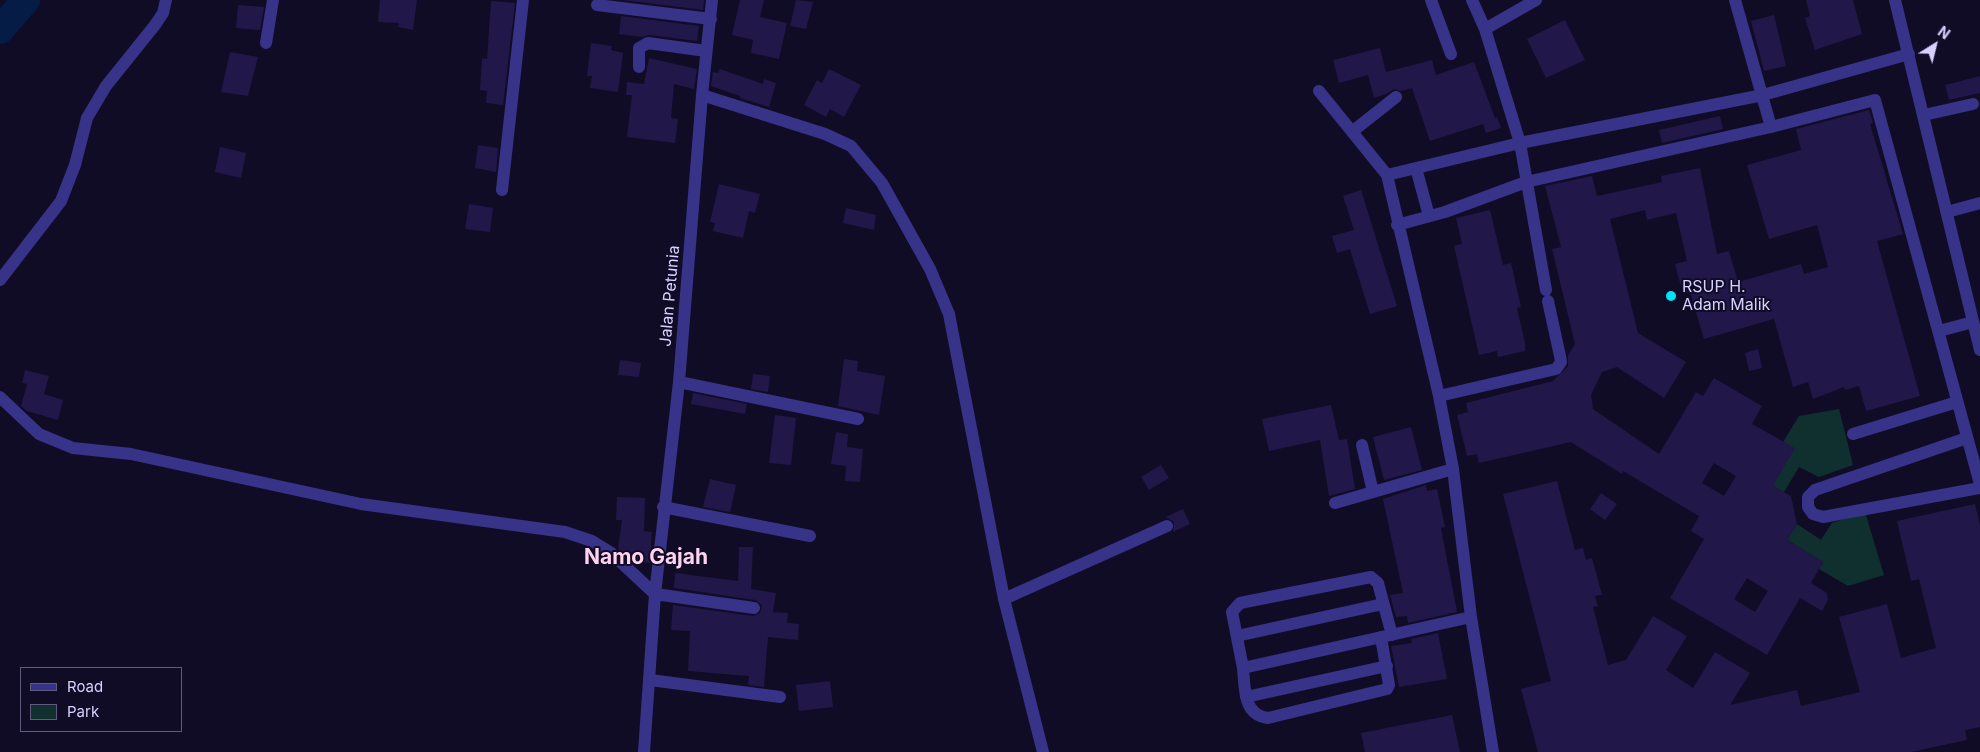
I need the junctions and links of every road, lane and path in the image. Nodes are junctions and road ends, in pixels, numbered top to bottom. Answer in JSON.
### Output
{"nodes":[{"id":1,"x":166,"y":0,"type":"edge"},
{"id":2,"x":273,"y":0,"type":"edge"},
{"id":3,"x":523,"y":0,"type":"edge"},
{"id":4,"x":712,"y":0,"type":"edge"},
{"id":5,"x":1431,"y":0,"type":"edge"},
{"id":6,"x":1472,"y":0,"type":"edge"},
{"id":7,"x":1536,"y":0,"type":"edge"},
{"id":8,"x":1735,"y":0,"type":"edge"},
{"id":9,"x":1895,"y":0,"type":"edge"},
{"id":10,"x":597,"y":5,"type":"dead end"},
{"id":11,"x":711,"y":19,"type":"junction"},
{"id":12,"x":1484,"y":28,"type":"junction"},
{"id":13,"x":266,"y":43,"type":"dead end"},
{"id":14,"x":706,"y":51,"type":"junction"},
{"id":15,"x":1451,"y":54,"type":"dead end"},
{"id":16,"x":1909,"y":54,"type":"junction"},
{"id":17,"x":639,"y":67,"type":"dead end"},
{"id":18,"x":1320,"y":91,"type":"dead end"},
{"id":19,"x":702,"y":94,"type":"junction"},
{"id":20,"x":1762,"y":94,"type":"junction"},
{"id":21,"x":1396,"y":97,"type":"dead end"},
{"id":22,"x":1972,"y":104,"type":"dead end"},
{"id":23,"x":1924,"y":115,"type":"junction"},
{"id":24,"x":1771,"y":127,"type":"junction"},
{"id":25,"x":1353,"y":131,"type":"junction"},
{"id":26,"x":1520,"y":143,"type":"junction"},
{"id":27,"x":1416,"y":168,"type":"junction"},
{"id":28,"x":1387,"y":176,"type":"junction"},
{"id":29,"x":1526,"y":182,"type":"junction"},
{"id":30,"x":502,"y":190,"type":"dead end"},
{"id":31,"x":1980,"y":203,"type":"edge"},
{"id":32,"x":1947,"y":212,"type":"junction"},
{"id":33,"x":1429,"y":216,"type":"junction"},
{"id":34,"x":1397,"y":225,"type":"junction"},
{"id":35,"x":0,"y":280,"type":"edge"},
{"id":36,"x":1976,"y":328,"type":"edge"},
{"id":37,"x":1939,"y":331,"type":"junction"},
{"id":38,"x":1980,"y":350,"type":"edge"},
{"id":39,"x":679,"y":382,"type":"junction"},
{"id":40,"x":1439,"y":396,"type":"junction"},
{"id":41,"x":0,"y":397,"type":"edge"},
{"id":42,"x":1957,"y":402,"type":"junction"},
{"id":43,"x":858,"y":420,"type":"dead end"},
{"id":44,"x":1854,"y":434,"type":"dead end"},
{"id":45,"x":1967,"y":438,"type":"junction"},
{"id":46,"x":1362,"y":445,"type":"dead end"},
{"id":47,"x":1976,"y":458,"type":"edge"},
{"id":48,"x":1453,"y":470,"type":"junction"},
{"id":49,"x":1980,"y":484,"type":"edge"},
{"id":50,"x":1980,"y":488,"type":"edge"},
{"id":51,"x":1373,"y":492,"type":"junction"},
{"id":52,"x":1335,"y":503,"type":"dead end"},
{"id":53,"x":664,"y":507,"type":"junction"},
{"id":54,"x":1167,"y":526,"type":"dead end"},
{"id":55,"x":810,"y":536,"type":"dead end"},
{"id":56,"x":655,"y":594,"type":"junction"},
{"id":57,"x":1004,"y":599,"type":"junction"},
{"id":58,"x":1383,"y":604,"type":"junction"},
{"id":59,"x":754,"y":608,"type":"dead end"},
{"id":60,"x":1471,"y":618,"type":"junction"},
{"id":61,"x":1237,"y":636,"type":"junction"},
{"id":62,"x":1386,"y":636,"type":"junction"},
{"id":63,"x":1387,"y":666,"type":"junction"},
{"id":64,"x":1243,"y":668,"type":"junction"},
{"id":65,"x":650,"y":680,"type":"junction"},
{"id":66,"x":780,"y":696,"type":"dead end"},
{"id":67,"x":1246,"y":697,"type":"junction"},
{"id":68,"x":644,"y":752,"type":"edge"},
{"id":69,"x":1043,"y":752,"type":"edge"},
{"id":70,"x":1493,"y":752,"type":"edge"}],
"edges":[{"from":1,"to":35,"type":"street"},
{"from":2,"to":13,"type":"street"},
{"from":3,"to":30,"type":"street"},
{"from":4,"to":11,"type":"street","name":"Jalan Petunia"},
{"from":5,"to":15,"type":"street"},
{"from":6,"to":12,"type":"street"},
{"from":7,"to":12,"type":"street"},
{"from":8,"to":20,"type":"street"},
{"from":9,"to":16,"type":"street"},
{"from":10,"to":11,"type":"street"},
{"from":11,"to":14,"type":"street","name":"Jalan Petunia"},
{"from":12,"to":26,"type":"street"},
{"from":14,"to":17,"type":"street"},
{"from":14,"to":19,"type":"street","name":"Jalan Petunia"},
{"from":16,"to":20,"type":"street"},
{"from":16,"to":23,"type":"street"},
{"from":18,"to":25,"type":"street"},
{"from":19,"to":39,"type":"street","name":"Jalan Petunia"},
{"from":19,"to":57,"type":"street"},
{"from":20,"to":24,"type":"street"},
{"from":20,"to":26,"type":"street"},
{"from":21,"to":25,"type":"street"},
{"from":22,"to":23,"type":"street"},
{"from":23,"to":32,"type":"street"},
{"from":24,"to":29,"type":"street"},
{"from":24,"to":37,"type":"street"},
{"from":25,"to":28,"type":"street"},
{"from":26,"to":27,"type":"street"},
{"from":26,"to":29,"type":"street"},
{"from":27,"to":28,"type":"street"},
{"from":27,"to":33,"type":"street"},
{"from":28,"to":34,"type":"street"},
{"from":29,"to":33,"type":"street"},
{"from":29,"to":40,"type":"street"},
{"from":31,"to":32,"type":"street"},
{"from":32,"to":36,"type":"street"},
{"from":33,"to":34,"type":"street"},
{"from":34,"to":40,"type":"street"},
{"from":36,"to":37,"type":"street"},
{"from":36,"to":38,"type":"street"},
{"from":37,"to":42,"type":"street"},
{"from":39,"to":43,"type":"street"},
{"from":39,"to":53,"type":"street","name":"Jalan Petunia"},
{"from":40,"to":48,"type":"street"},
{"from":41,"to":56,"type":"street"},
{"from":42,"to":44,"type":"street"},
{"from":42,"to":45,"type":"street"},
{"from":45,"to":47,"type":"street"},
{"from":45,"to":50,"type":"street"},
{"from":46,"to":51,"type":"street"},
{"from":47,"to":49,"type":"street"},
{"from":48,"to":51,"type":"street"},
{"from":48,"to":60,"type":"street"},
{"from":51,"to":52,"type":"street"},
{"from":53,"to":55,"type":"street"},
{"from":53,"to":56,"type":"street","name":"Jalan Petunia"},
{"from":54,"to":57,"type":"street"},
{"from":56,"to":59,"type":"street"},
{"from":56,"to":65,"type":"street","name":"Jalan Petunia"},
{"from":57,"to":69,"type":"street"},
{"from":58,"to":61,"type":"street"},
{"from":58,"to":61,"type":"street"},
{"from":58,"to":62,"type":"street"},
{"from":60,"to":62,"type":"street"},
{"from":60,"to":70,"type":"street"},
{"from":61,"to":64,"type":"street"},
{"from":62,"to":63,"type":"street"},
{"from":62,"to":64,"type":"street"},
{"from":63,"to":67,"type":"street"},
{"from":63,"to":67,"type":"street"},
{"from":64,"to":67,"type":"street"},
{"from":65,"to":66,"type":"street"},
{"from":65,"to":68,"type":"street","name":"Jalan Petunia"}]}
